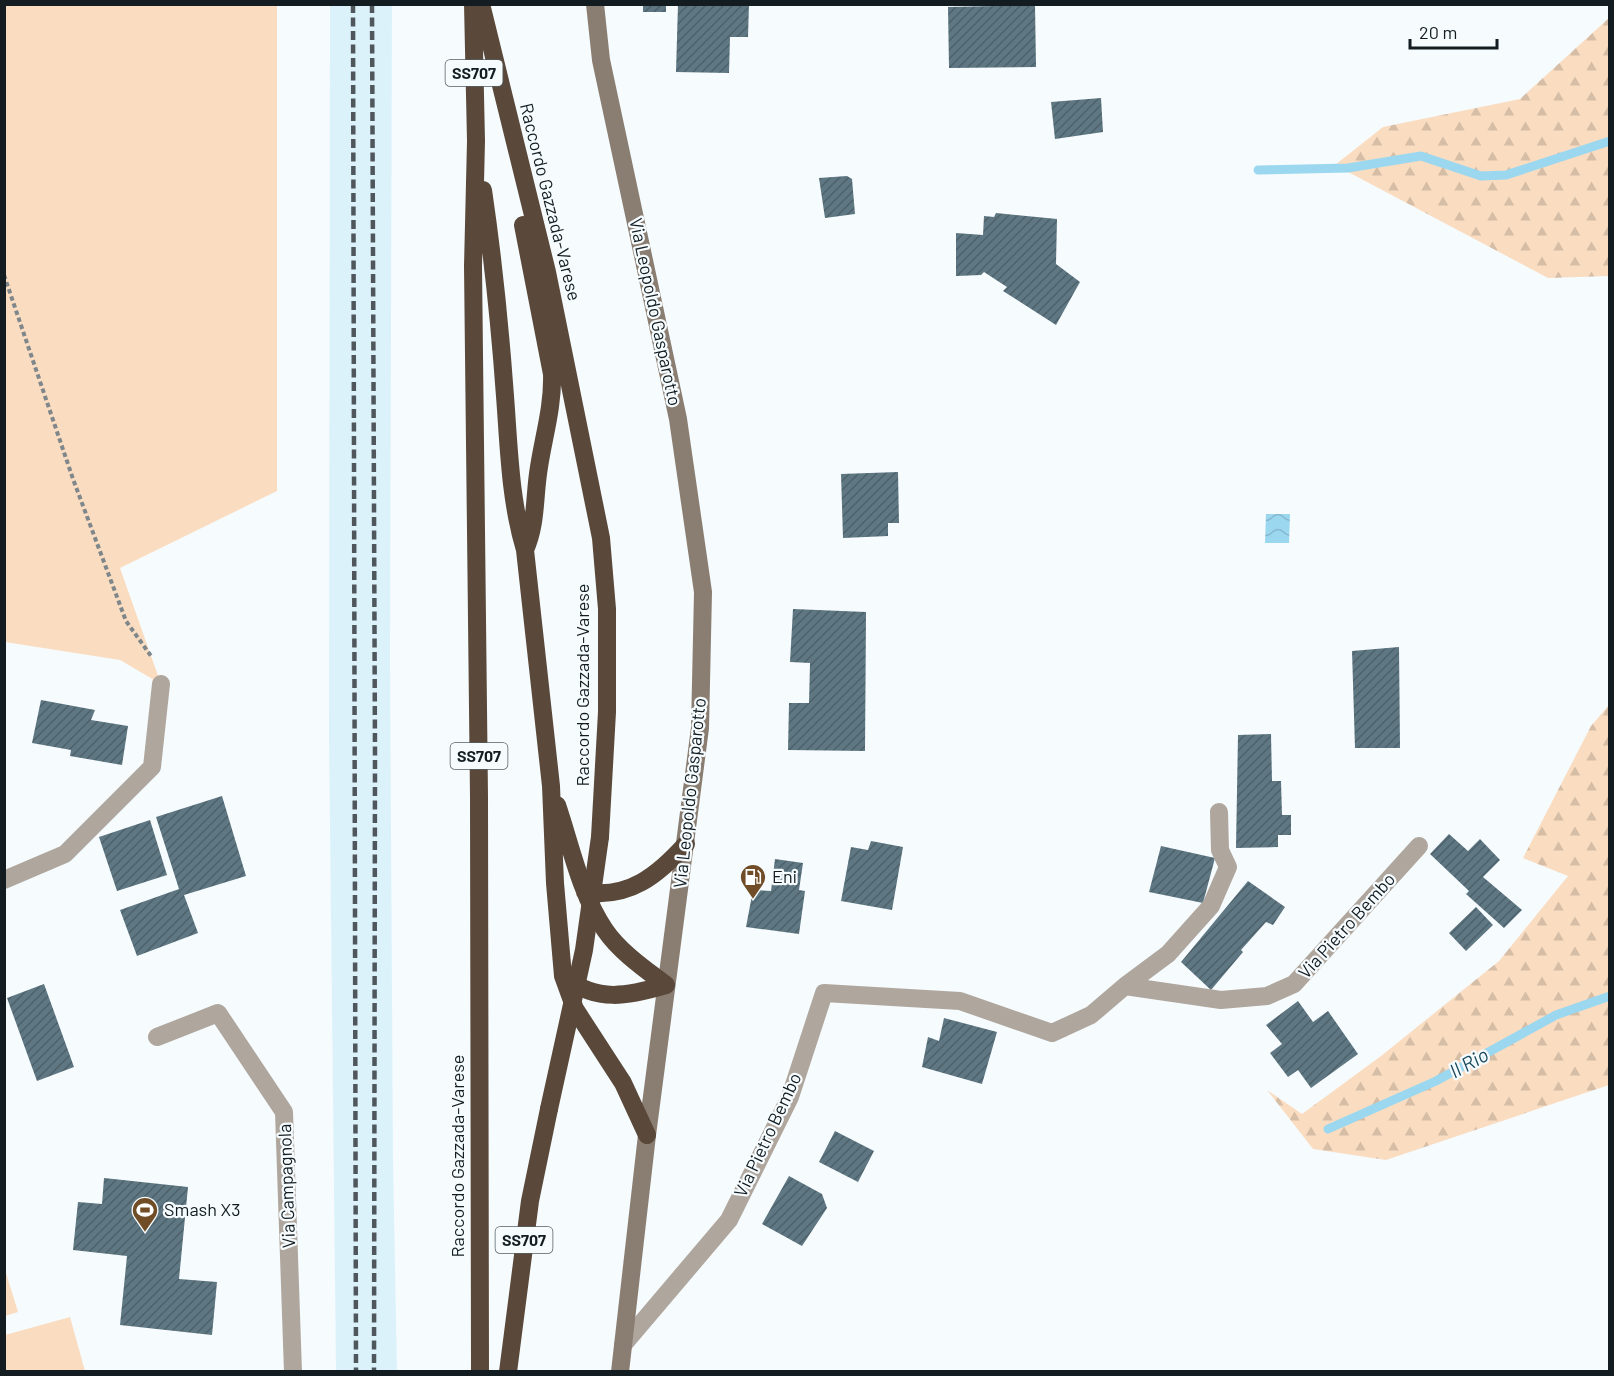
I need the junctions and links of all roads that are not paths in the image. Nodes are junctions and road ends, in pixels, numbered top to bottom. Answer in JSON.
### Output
{"nodes":[{"id":1,"x":473,"y":4,"type":"edge"},
{"id":2,"x":481,"y":4,"type":"edge"},
{"id":3,"x":595,"y":4,"type":"edge"},
{"id":4,"x":501,"y":89,"type":"junction"},
{"id":5,"x":476,"y":141,"type":"junction"},
{"id":6,"x":525,"y":550,"type":"junction"},
{"id":7,"x":161,"y":684,"type":"dead end"},
{"id":8,"x":551,"y":786,"type":"junction"},
{"id":9,"x":1219,"y":812,"type":"dead end"},
{"id":10,"x":686,"y":844,"type":"junction"},
{"id":11,"x":1419,"y":846,"type":"dead end"},
{"id":12,"x":4,"y":880,"type":"edge"},
{"id":13,"x":585,"y":892,"type":"junction"},
{"id":14,"x":563,"y":976,"type":"junction"},
{"id":15,"x":666,"y":985,"type":"junction"},
{"id":16,"x":1125,"y":986,"type":"junction"},
{"id":17,"x":157,"y":1037,"type":"dead end"},
{"id":18,"x":647,"y":1136,"type":"junction"},
{"id":19,"x":623,"y":1345,"type":"junction"},
{"id":20,"x":293,"y":1371,"type":"edge"},
{"id":21,"x":480,"y":1371,"type":"edge"},
{"id":22,"x":508,"y":1371,"type":"edge"},
{"id":23,"x":620,"y":1371,"type":"edge"}],
"edges":[{"from":1,"to":5,"type":"highway","name":"Raccordo Gazzada-Varese","number":"SS707"},
{"from":2,"to":4,"type":"highway","name":"Raccordo Gazzada-Varese","number":"SS707"},
{"from":3,"to":10,"type":"main road","name":"Via Leopoldo Gasparotto"},
{"from":4,"to":6,"type":"highway"},
{"from":4,"to":22,"type":"highway","name":"Raccordo Gazzada-Varese","number":"SS707","bridge":true},
{"from":5,"to":6,"type":"highway"},
{"from":5,"to":21,"type":"highway","name":"Raccordo Gazzada-Varese","number":"SS707"},
{"from":6,"to":8,"type":"highway"},
{"from":7,"to":12,"type":"street"},
{"from":8,"to":13,"type":"highway"},
{"from":8,"to":14,"type":"highway"},
{"from":9,"to":16,"type":"street","name":"Via Pietro Bembo"},
{"from":10,"to":13,"type":"highway"},
{"from":10,"to":15,"type":"main road","name":"Via Leopoldo Gasparotto"},
{"from":11,"to":16,"type":"street","name":"Via Pietro Bembo"},
{"from":13,"to":15,"type":"highway"},
{"from":14,"to":15,"type":"highway"},
{"from":14,"to":18,"type":"highway"},
{"from":15,"to":18,"type":"main road","name":"Via Leopoldo Gasparotto"},
{"from":16,"to":19,"type":"street","name":"Via Pietro Bembo"},
{"from":17,"to":20,"type":"street","name":"Via Campagnola"},
{"from":18,"to":19,"type":"main road","name":"Via Leopoldo Gasparotto"},
{"from":19,"to":23,"type":"main road","name":"Via Leopoldo Gasparotto"}]}
